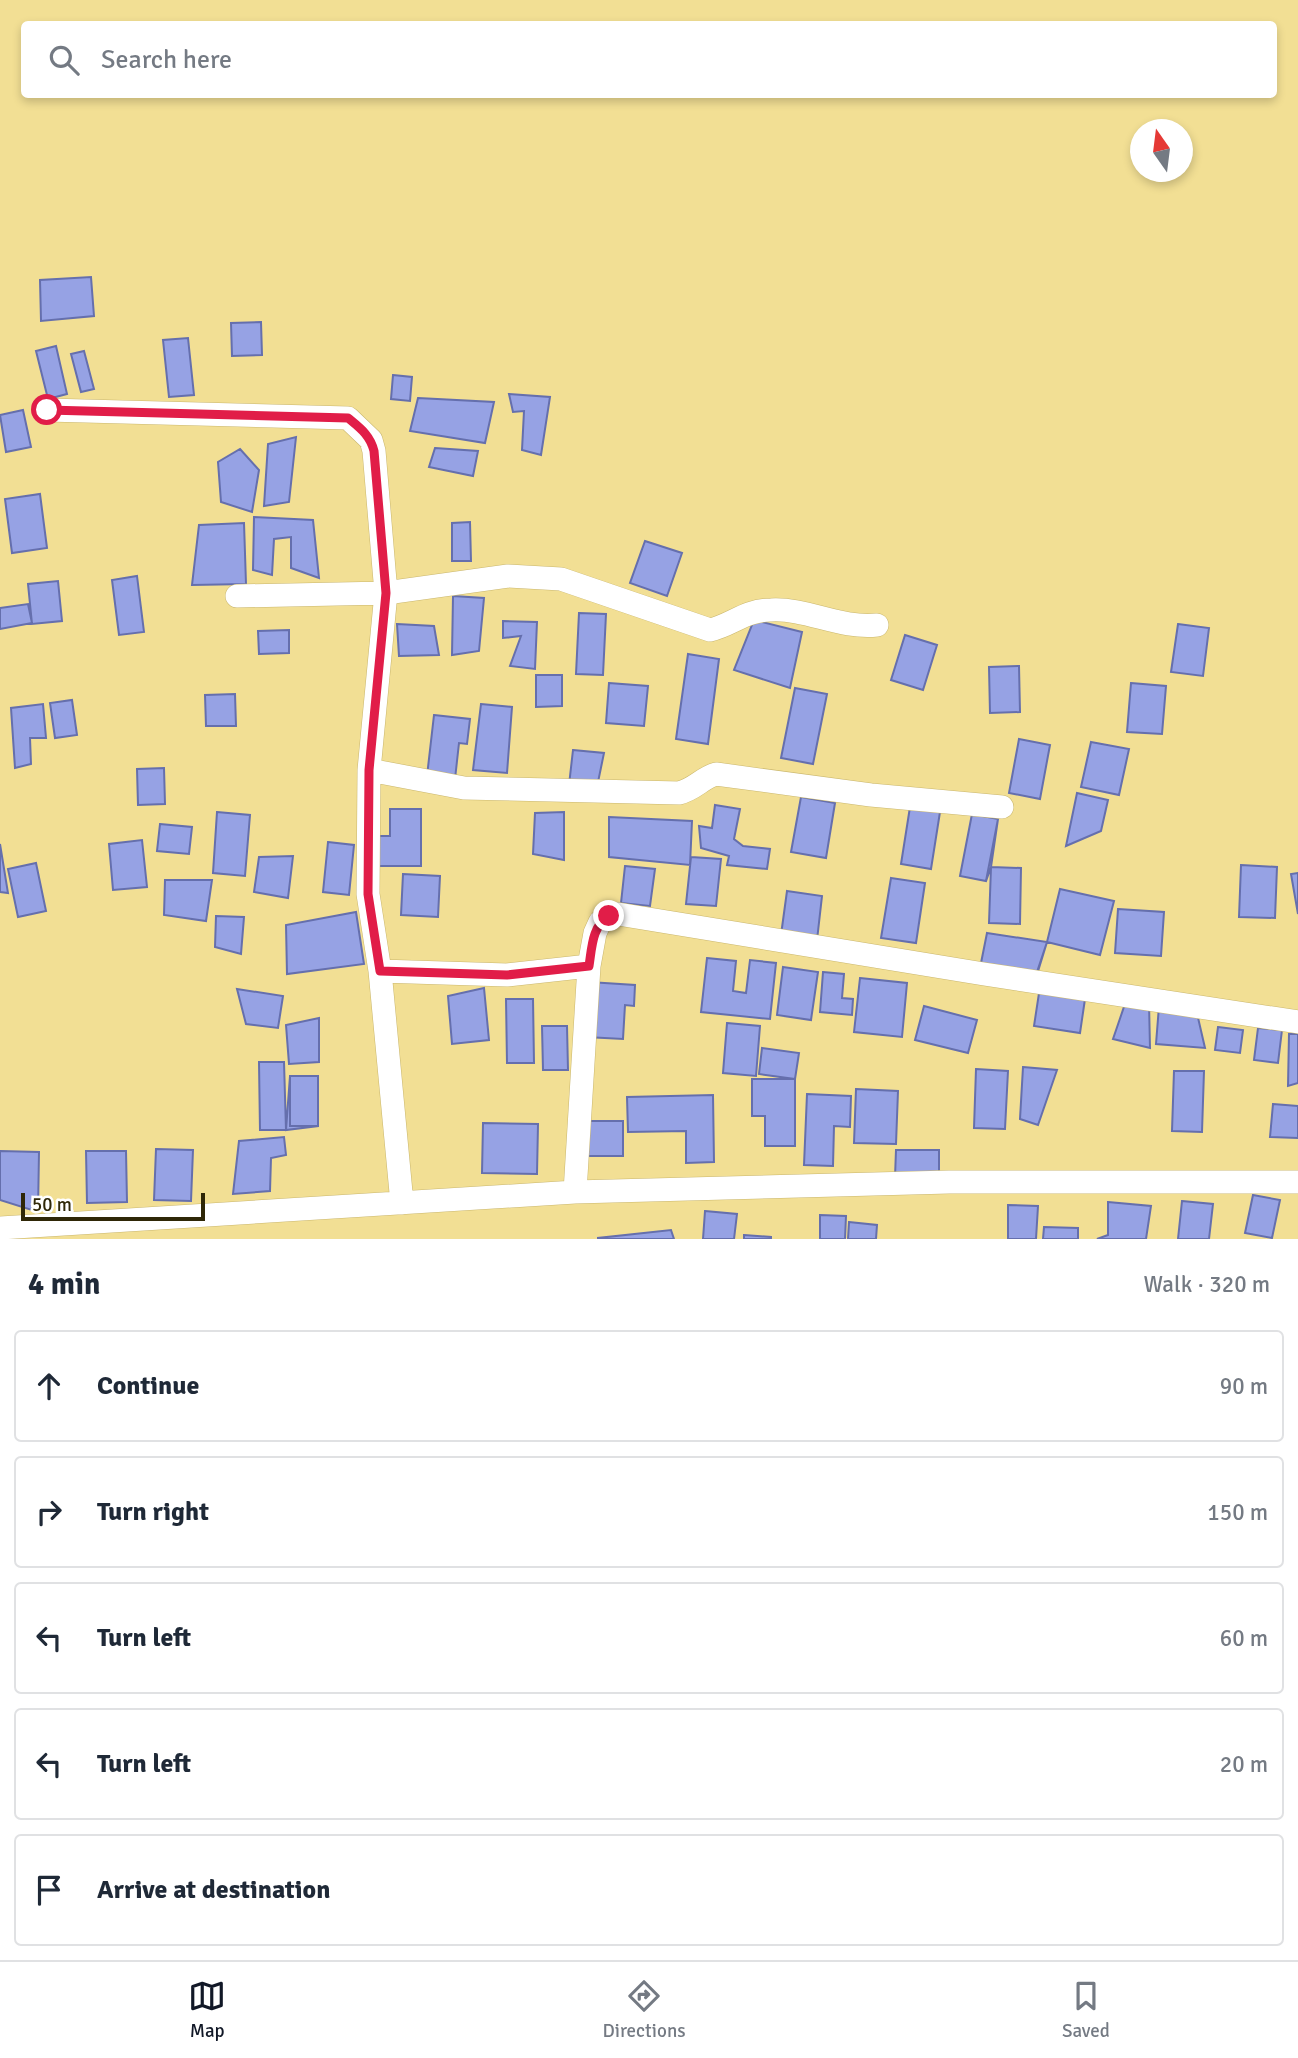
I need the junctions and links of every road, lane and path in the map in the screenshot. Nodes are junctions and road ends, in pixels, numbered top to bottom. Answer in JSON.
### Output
{"nodes":[{"id":1,"x":47,"y":410,"type":"dead end"},
{"id":2,"x":386,"y":593,"type":"junction"},
{"id":3,"x":237,"y":596,"type":"dead end"},
{"id":4,"x":877,"y":625,"type":"dead end"},
{"id":5,"x":369,"y":770,"type":"junction"},
{"id":6,"x":1002,"y":807,"type":"dead end"},
{"id":7,"x":589,"y":966,"type":"junction"},
{"id":8,"x":380,"y":971,"type":"junction"},
{"id":9,"x":1298,"y":1021,"type":"edge"},
{"id":10,"x":1298,"y":1182,"type":"edge"},
{"id":11,"x":575,"y":1192,"type":"junction"},
{"id":12,"x":402,"y":1203,"type":"junction"},
{"id":13,"x":0,"y":1228,"type":"edge"}],
"edges":[{"from":1,"to":2,"type":"street"},
{"from":2,"to":3,"type":"street"},
{"from":2,"to":4,"type":"street"},
{"from":2,"to":5,"type":"street"},
{"from":5,"to":6,"type":"street"},
{"from":5,"to":8,"type":"street"},
{"from":7,"to":8,"type":"street"},
{"from":7,"to":9,"type":"street"},
{"from":7,"to":11,"type":"street"},
{"from":8,"to":12,"type":"street"},
{"from":10,"to":11,"type":"street"},
{"from":11,"to":12,"type":"street"},
{"from":12,"to":13,"type":"street"}]}
